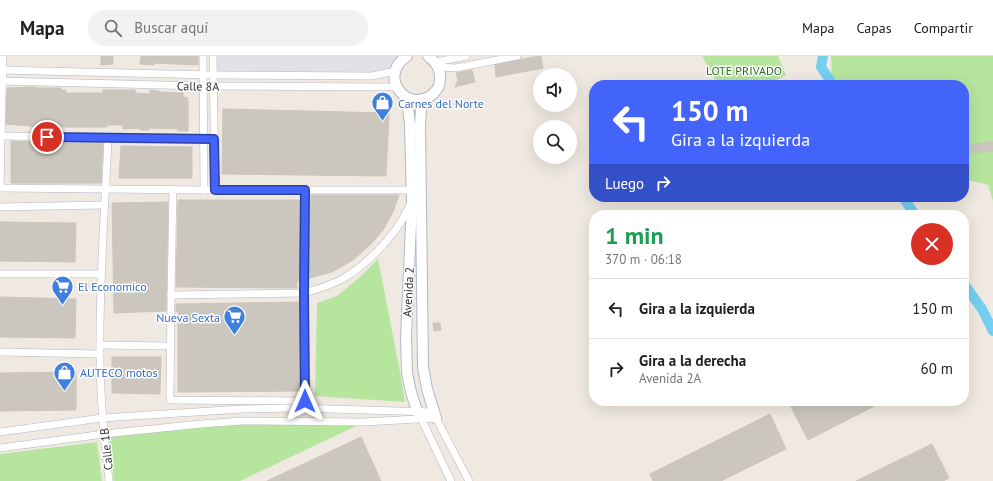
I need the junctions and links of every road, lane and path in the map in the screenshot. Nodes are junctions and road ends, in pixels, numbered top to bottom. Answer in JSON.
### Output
{"nodes":[{"id":1,"x":3,"y":56,"type":"edge"},
{"id":2,"x":203,"y":56,"type":"edge"},
{"id":3,"x":213,"y":56,"type":"edge"},
{"id":4,"x":407,"y":56,"type":"edge"},
{"id":5,"x":466,"y":56,"type":"edge"},
{"id":6,"x":517,"y":56,"type":"edge"},
{"id":7,"x":432,"y":59,"type":"edge"},
{"id":8,"x":1,"y":70,"type":"edge"},
{"id":9,"x":395,"y":71,"type":"junction"},
{"id":10,"x":202,"y":75,"type":"junction"},
{"id":11,"x":213,"y":75,"type":"junction"},
{"id":12,"x":1,"y":81,"type":"edge"},
{"id":13,"x":203,"y":86,"type":"junction"},
{"id":14,"x":214,"y":86,"type":"junction"},
{"id":15,"x":396,"y":87,"type":"junction"},
{"id":16,"x":404,"y":96,"type":"junction"},
{"id":17,"x":423,"y":99,"type":"junction"},
{"id":18,"x":1,"y":136,"type":"edge"},
{"id":19,"x":108,"y":138,"type":"junction"},
{"id":20,"x":203,"y":139,"type":"junction"},
{"id":21,"x":214,"y":139,"type":"junction"},
{"id":22,"x":0,"y":188,"type":"edge"},
{"id":23,"x":106,"y":189,"type":"junction"},
{"id":24,"x":173,"y":189,"type":"junction"},
{"id":25,"x":204,"y":190,"type":"junction"},
{"id":26,"x":215,"y":190,"type":"junction"},
{"id":27,"x":305,"y":190,"type":"junction"},
{"id":28,"x":412,"y":190,"type":"junction"},
{"id":29,"x":412,"y":201,"type":"junction"},
{"id":30,"x":104,"y":205,"type":"junction"},
{"id":31,"x":0,"y":207,"type":"edge"},
{"id":32,"x":0,"y":274,"type":"edge"},
{"id":33,"x":101,"y":274,"type":"junction"},
{"id":34,"x":304,"y":293,"type":"junction"},
{"id":35,"x":171,"y":295,"type":"junction"},
{"id":36,"x":100,"y":345,"type":"junction"},
{"id":37,"x":170,"y":346,"type":"junction"},
{"id":38,"x":0,"y":352,"type":"edge"},
{"id":39,"x":100,"y":354,"type":"junction"},
{"id":40,"x":419,"y":415,"type":"junction"},
{"id":41,"x":435,"y":415,"type":"junction"},
{"id":42,"x":102,"y":418,"type":"junction"},
{"id":43,"x":0,"y":432,"type":"edge"},
{"id":44,"x":104,"y":434,"type":"junction"},
{"id":45,"x":0,"y":448,"type":"edge"},
{"id":46,"x":109,"y":481,"type":"edge"},
{"id":47,"x":451,"y":481,"type":"edge"},
{"id":48,"x":469,"y":481,"type":"edge"}],
"edges":[{"from":1,"to":8,"type":"street"},
{"from":2,"to":10,"type":"street"},
{"from":3,"to":11,"type":"street"},
{"from":4,"to":9,"type":"street"},
{"from":5,"to":7,"type":"street"},
{"from":6,"to":7,"type":"street"},
{"from":7,"to":17,"type":"street"},
{"from":8,"to":10,"type":"street","name":"Calle 8A"},
{"from":8,"to":12,"type":"street"},
{"from":9,"to":11,"type":"street","name":"Calle 8A"},
{"from":9,"to":15,"type":"street"},
{"from":10,"to":11,"type":"street","name":"Calle 8A"},
{"from":10,"to":13,"type":"street"},
{"from":11,"to":14,"type":"street"},
{"from":12,"to":13,"type":"street","name":"Calle 8A"},
{"from":12,"to":18,"type":"street"},
{"from":13,"to":14,"type":"street","name":"Calle 8A"},
{"from":13,"to":20,"type":"street"},
{"from":14,"to":15,"type":"street","name":"Calle 8A"},
{"from":14,"to":21,"type":"street"},
{"from":15,"to":16,"type":"street"},
{"from":16,"to":17,"type":"street"},
{"from":16,"to":28,"type":"street","name":"Avenida 2"},
{"from":17,"to":41,"type":"street","name":"Avenida 2"},
{"from":18,"to":19,"type":"street"},
{"from":18,"to":22,"type":"street"},
{"from":19,"to":20,"type":"street"},
{"from":19,"to":23,"type":"street","name":"Calle 1B"},
{"from":20,"to":21,"type":"street"},
{"from":20,"to":25,"type":"street"},
{"from":21,"to":26,"type":"street"},
{"from":22,"to":23,"type":"street"},
{"from":23,"to":24,"type":"street"},
{"from":23,"to":30,"type":"street","name":"Calle 1B"},
{"from":24,"to":25,"type":"street"},
{"from":24,"to":35,"type":"street"},
{"from":25,"to":26,"type":"street"},
{"from":26,"to":27,"type":"street"},
{"from":27,"to":28,"type":"street"},
{"from":27,"to":34,"type":"street"},
{"from":28,"to":29,"type":"street","name":"Avenida 2"},
{"from":29,"to":34,"type":"street"},
{"from":29,"to":40,"type":"street","name":"Avenida 2"},
{"from":30,"to":31,"type":"street"},
{"from":30,"to":33,"type":"street","name":"Calle 1B"},
{"from":32,"to":33,"type":"street"},
{"from":33,"to":36,"type":"street","name":"Calle 1B"},
{"from":34,"to":35,"type":"street"},
{"from":34,"to":37,"type":"street"},
{"from":35,"to":37,"type":"street"},
{"from":36,"to":37,"type":"street"},
{"from":36,"to":39,"type":"street","name":"Calle 1B"},
{"from":38,"to":39,"type":"street"},
{"from":39,"to":42,"type":"street","name":"Calle 1B"},
{"from":40,"to":41,"type":"street"},
{"from":40,"to":42,"type":"street"},
{"from":40,"to":44,"type":"street"},
{"from":40,"to":47,"type":"street","name":"Avenida 2"},
{"from":41,"to":48,"type":"street","name":"Avenida 2"},
{"from":42,"to":43,"type":"street"},
{"from":42,"to":44,"type":"street","name":"Calle 1B"},
{"from":44,"to":45,"type":"street"},
{"from":44,"to":46,"type":"street","name":"Calle 1B"}]}
